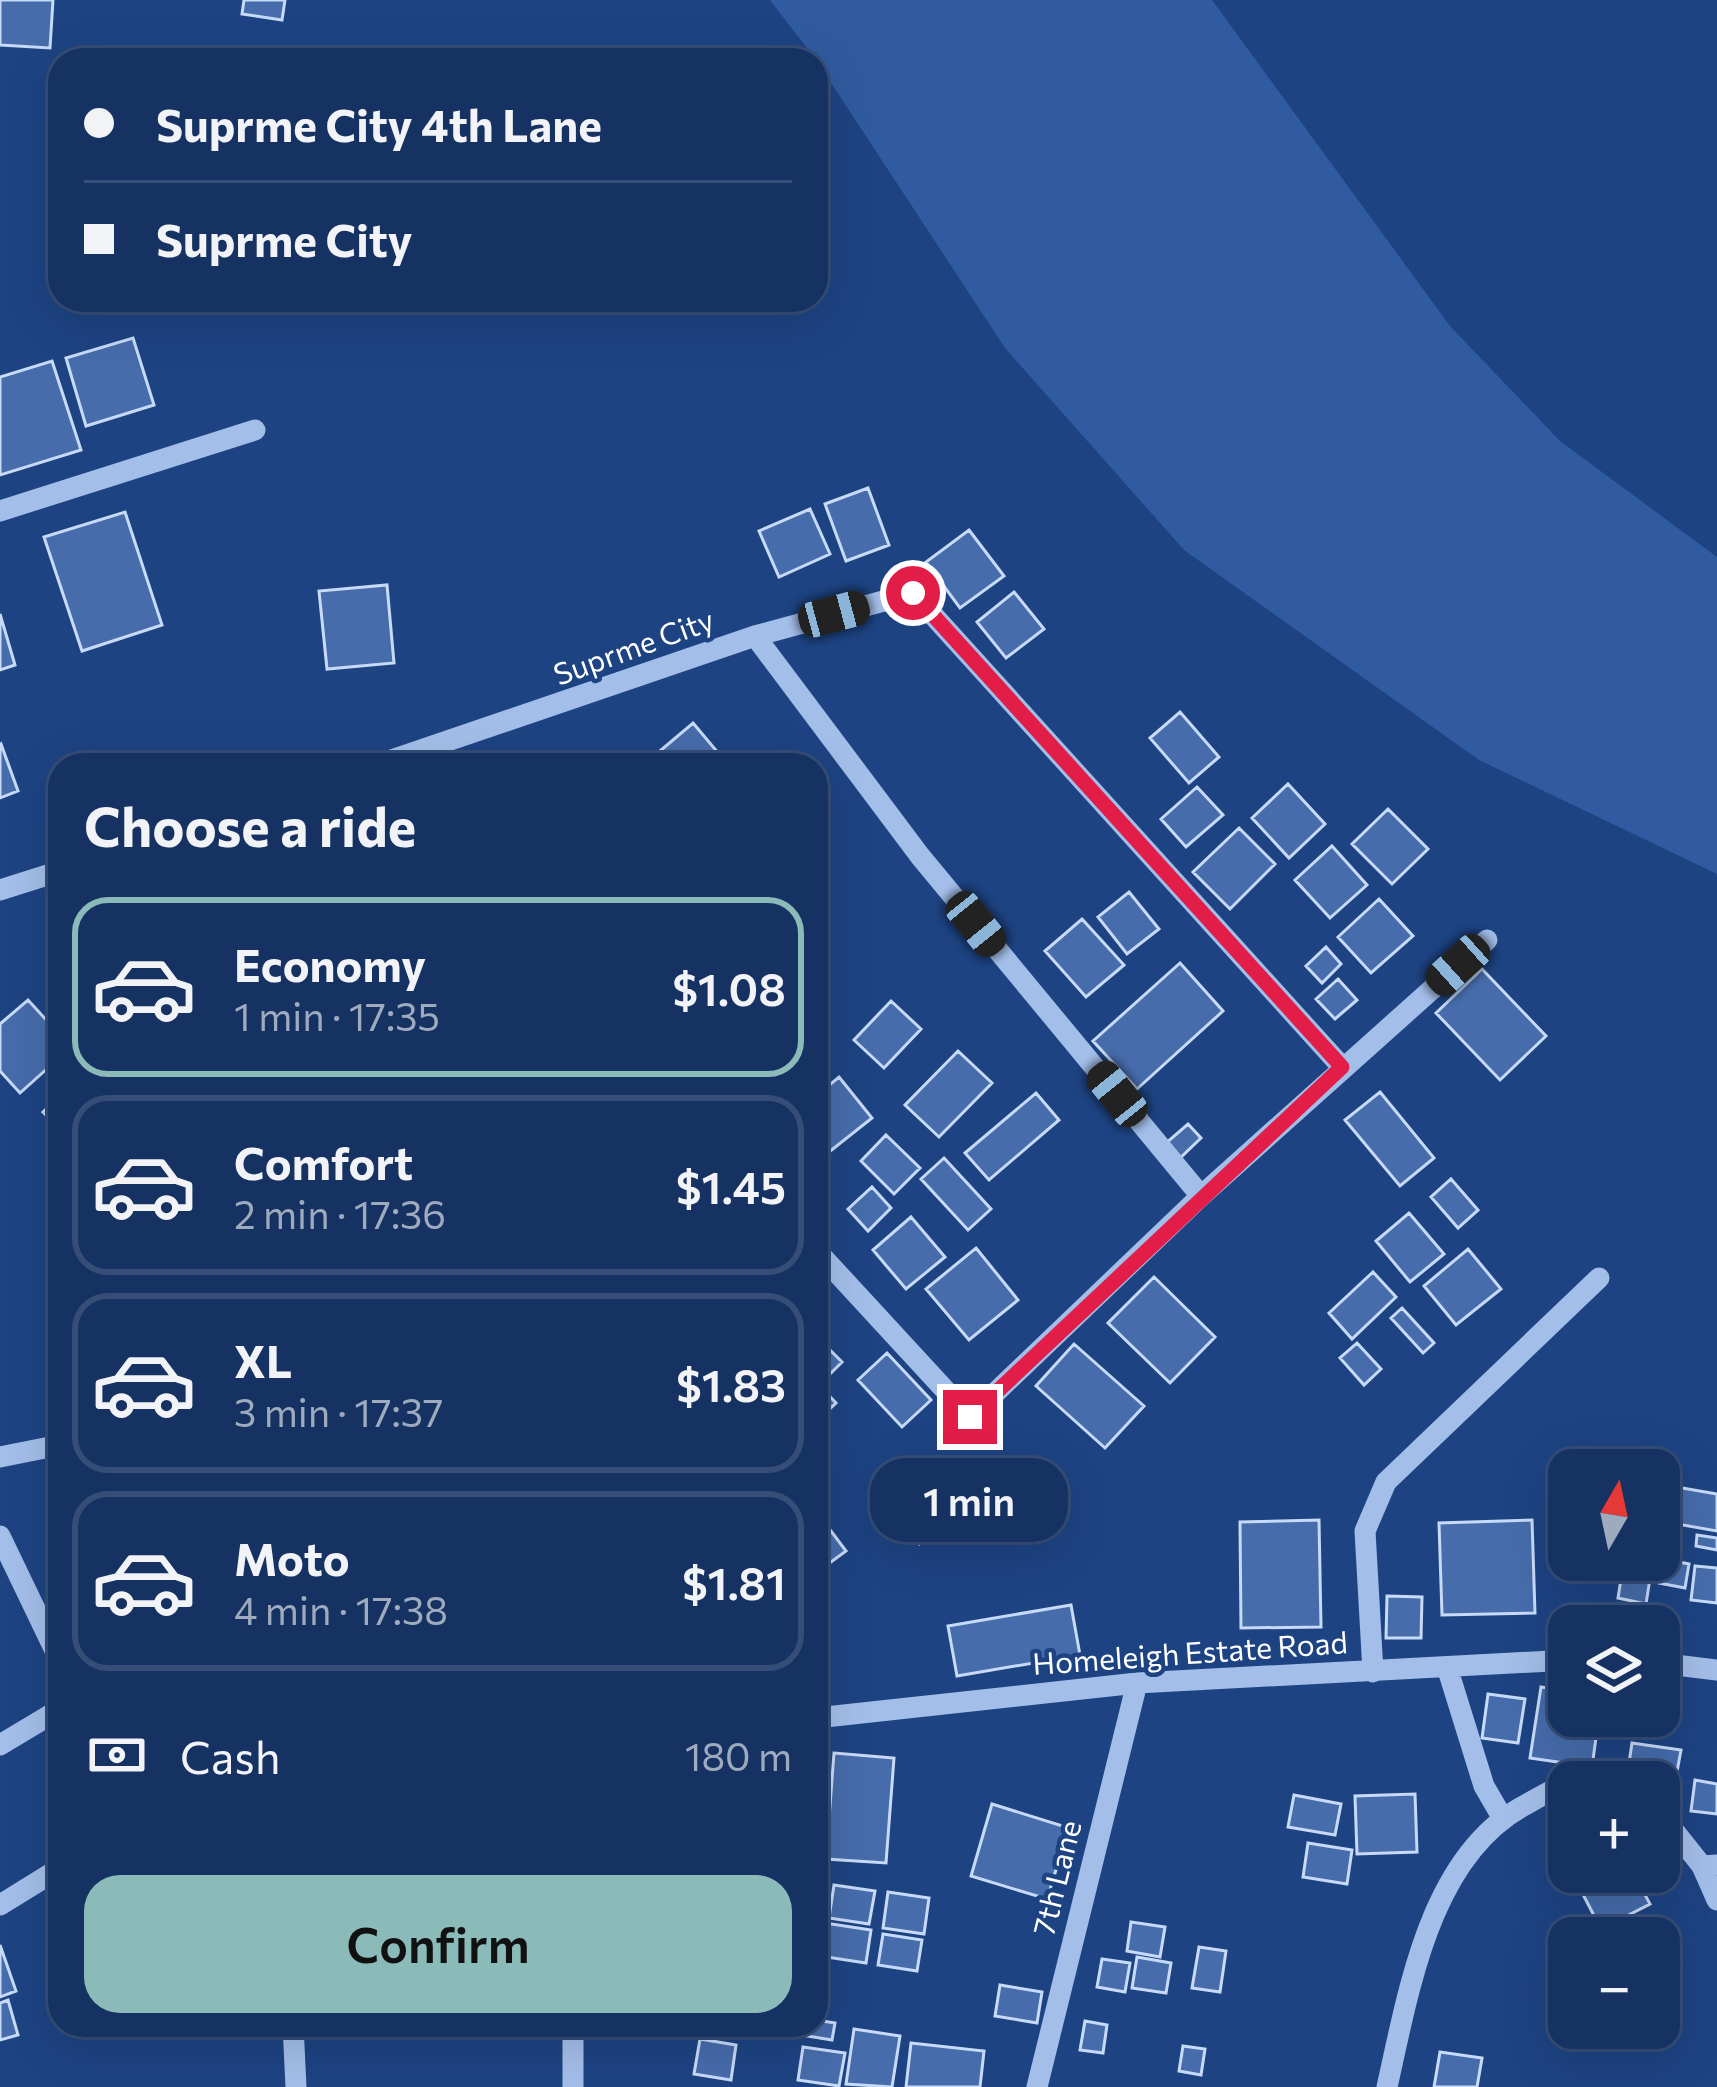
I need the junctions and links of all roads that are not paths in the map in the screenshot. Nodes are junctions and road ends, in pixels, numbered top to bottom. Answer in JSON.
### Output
{"nodes":[{"id":1,"x":255,"y":430,"type":"dead end"},
{"id":2,"x":0,"y":511,"type":"edge"},
{"id":3,"x":755,"y":636,"type":"junction"},
{"id":4,"x":412,"y":753,"type":"edge"},
{"id":5,"x":48,"y":881,"type":"edge"},
{"id":6,"x":0,"y":890,"type":"edge"},
{"id":7,"x":1487,"y":940,"type":"dead end"},
{"id":8,"x":1342,"y":1067,"type":"junction"},
{"id":9,"x":1201,"y":1196,"type":"junction"},
{"id":10,"x":828,"y":1263,"type":"edge"},
{"id":11,"x":1600,"y":1278,"type":"dead end"},
{"id":12,"x":48,"y":1447,"type":"edge"},
{"id":13,"x":0,"y":1457,"type":"edge"},
{"id":14,"x":0,"y":1536,"type":"edge"},
{"id":15,"x":48,"y":1636,"type":"edge"},
{"id":16,"x":1548,"y":1661,"type":"edge"},
{"id":17,"x":1680,"y":1666,"type":"edge"},
{"id":18,"x":1447,"y":1667,"type":"junction"},
{"id":19,"x":1717,"y":1670,"type":"edge"},
{"id":20,"x":1372,"y":1672,"type":"junction"},
{"id":21,"x":1137,"y":1683,"type":"junction"},
{"id":22,"x":48,"y":1716,"type":"edge"},
{"id":23,"x":828,"y":1717,"type":"edge"},
{"id":24,"x":0,"y":1744,"type":"edge"},
{"id":25,"x":1548,"y":1796,"type":"edge"},
{"id":26,"x":1502,"y":1817,"type":"junction"},
{"id":27,"x":1680,"y":1834,"type":"edge"},
{"id":28,"x":1710,"y":1865,"type":"edge"},
{"id":29,"x":48,"y":1875,"type":"edge"},
{"id":30,"x":1717,"y":1900,"type":"edge"},
{"id":31,"x":0,"y":1905,"type":"edge"},
{"id":32,"x":293,"y":2037,"type":"edge"},
{"id":33,"x":573,"y":2037,"type":"edge"},
{"id":34,"x":296,"y":2087,"type":"edge"},
{"id":35,"x":573,"y":2087,"type":"edge"},
{"id":36,"x":1037,"y":2087,"type":"edge"},
{"id":37,"x":1388,"y":2087,"type":"edge"}],
"edges":[{"from":1,"to":2,"type":"street"},
{"from":3,"to":4,"type":"street","name":"Suprme City"},
{"from":3,"to":8,"type":"street","name":"Suprme City"},
{"from":3,"to":9,"type":"street"},
{"from":5,"to":6,"type":"street"},
{"from":7,"to":8,"type":"street"},
{"from":8,"to":9,"type":"street"},
{"from":9,"to":10,"type":"street"},
{"from":11,"to":20,"type":"street"},
{"from":12,"to":13,"type":"street"},
{"from":14,"to":15,"type":"street"},
{"from":16,"to":18,"type":"street","name":"Homeleigh Estate Road"},
{"from":17,"to":19,"type":"street"},
{"from":18,"to":20,"type":"street","name":"Homeleigh Estate Road"},
{"from":18,"to":26,"type":"street"},
{"from":20,"to":21,"type":"street","name":"Homeleigh Estate Road"},
{"from":21,"to":23,"type":"street","name":"Homeleigh Estate Road"},
{"from":21,"to":36,"type":"street","name":"7th Lane"},
{"from":22,"to":24,"type":"street"},
{"from":25,"to":26,"type":"street"},
{"from":26,"to":37,"type":"street"},
{"from":27,"to":28,"type":"street"},
{"from":28,"to":30,"type":"street"},
{"from":29,"to":31,"type":"street"},
{"from":32,"to":34,"type":"street"},
{"from":33,"to":35,"type":"street"}]}
